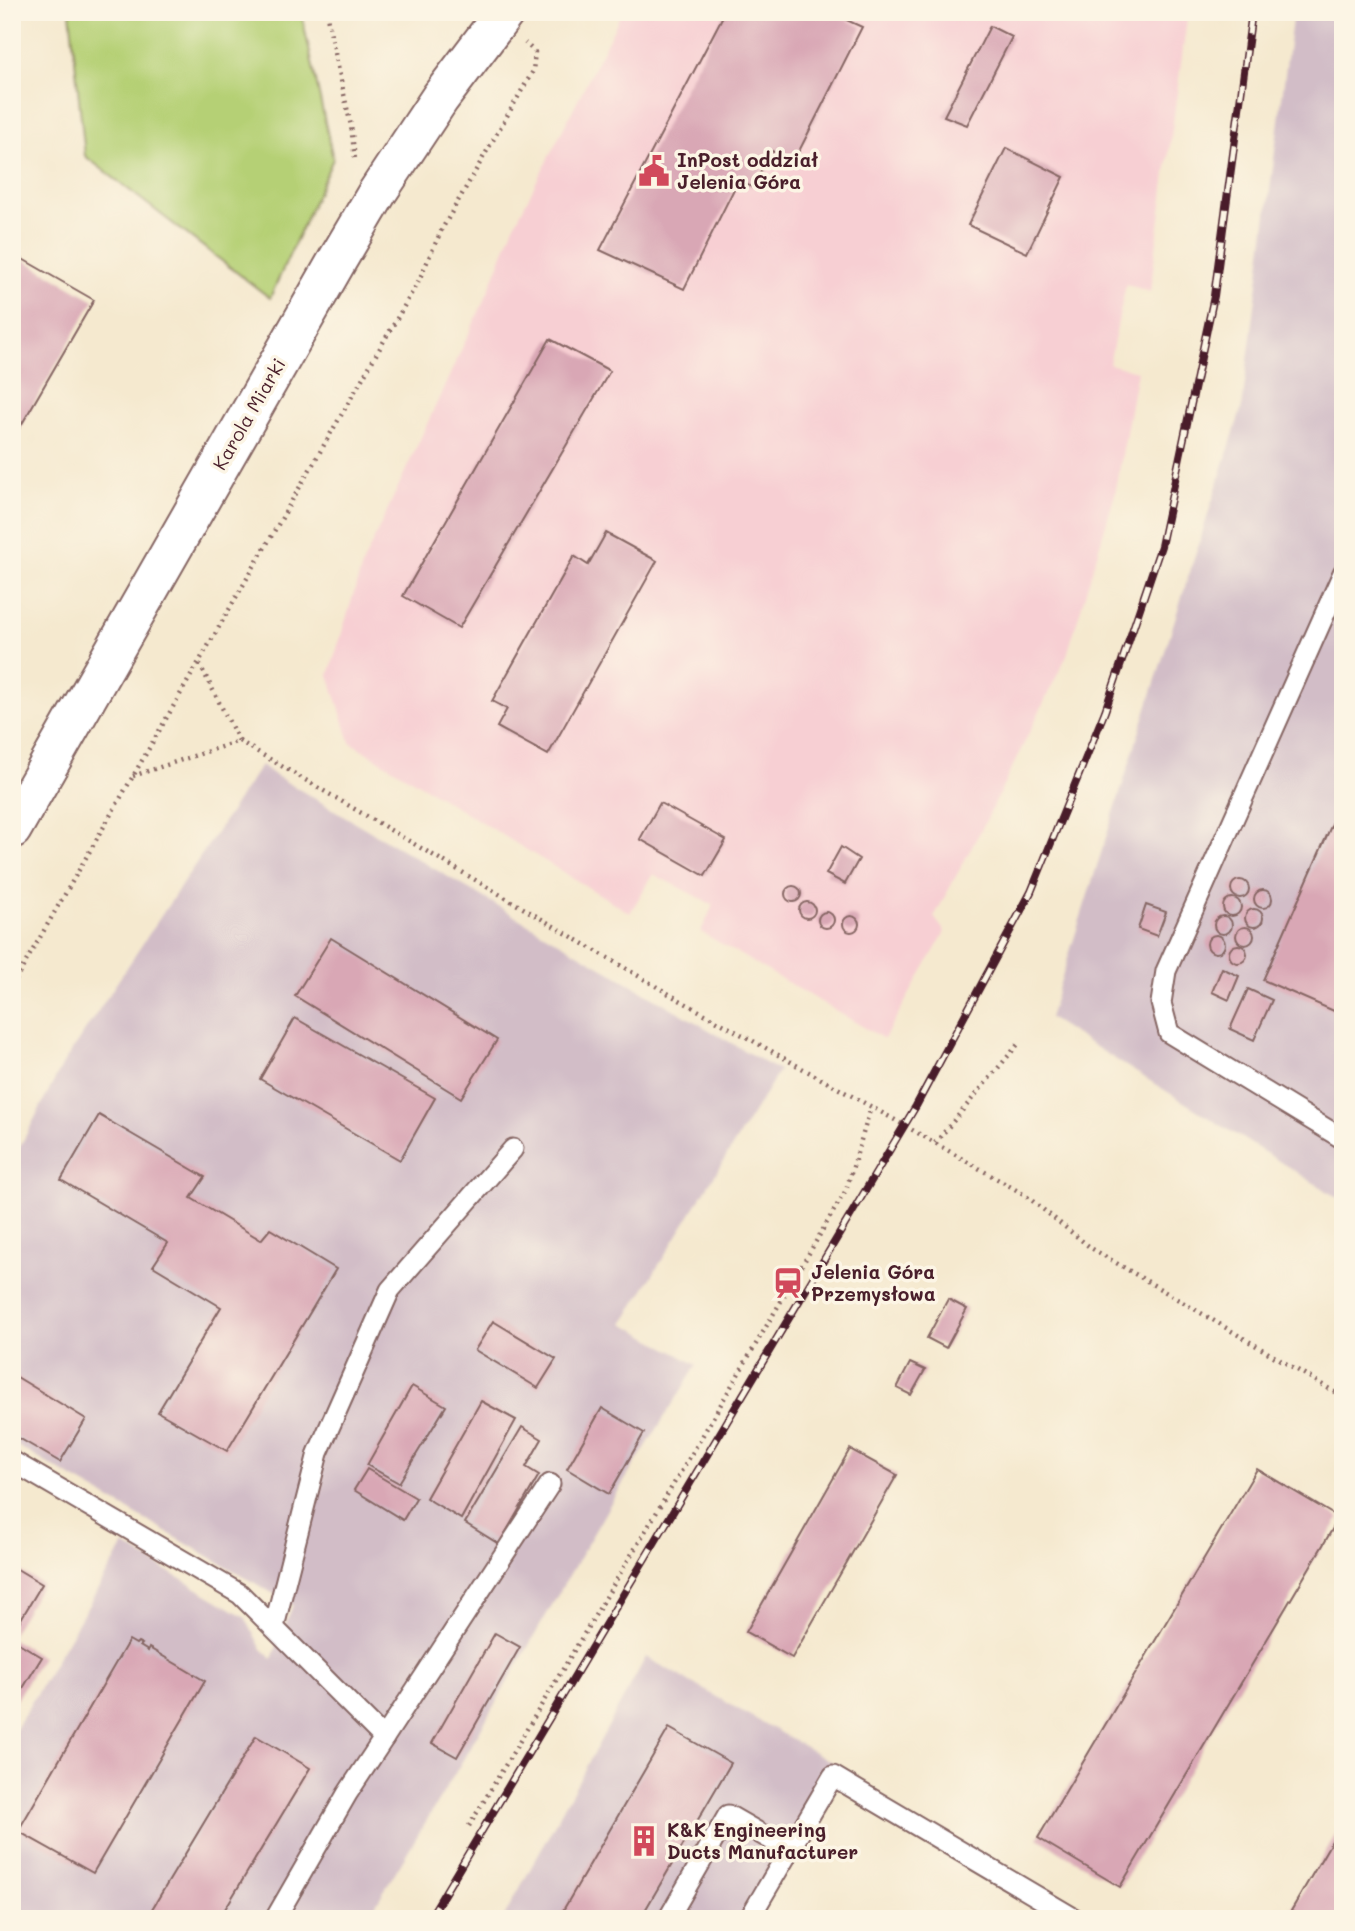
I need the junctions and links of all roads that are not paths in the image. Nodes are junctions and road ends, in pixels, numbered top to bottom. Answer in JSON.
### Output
{"nodes":[{"id":1,"x":511,"y":25,"type":"edge"},
{"id":2,"x":1343,"y":573,"type":"edge"},
{"id":3,"x":12,"y":829,"type":"edge"},
{"id":4,"x":1343,"y":1139,"type":"edge"},
{"id":5,"x":513,"y":1149,"type":"dead end"},
{"id":6,"x":12,"y":1461,"type":"edge"},
{"id":7,"x":550,"y":1484,"type":"dead end"},
{"id":8,"x":274,"y":1627,"type":"junction"},
{"id":9,"x":384,"y":1738,"type":"junction"},
{"id":10,"x":789,"y":1850,"type":"junction"},
{"id":11,"x":275,"y":1919,"type":"edge"},
{"id":12,"x":668,"y":1919,"type":"edge"},
{"id":13,"x":749,"y":1919,"type":"edge"},
{"id":14,"x":1075,"y":1919,"type":"edge"}],
"edges":[{"from":1,"to":3,"type":"street","name":"Karola Miarki"},
{"from":2,"to":4,"type":"lane"},
{"from":5,"to":8,"type":"lane"},
{"from":6,"to":8,"type":"lane"},
{"from":7,"to":9,"type":"lane"},
{"from":8,"to":9,"type":"lane"},
{"from":9,"to":11,"type":"lane"},
{"from":10,"to":12,"type":"lane"},
{"from":10,"to":13,"type":"lane"},
{"from":10,"to":14,"type":"lane"}]}
